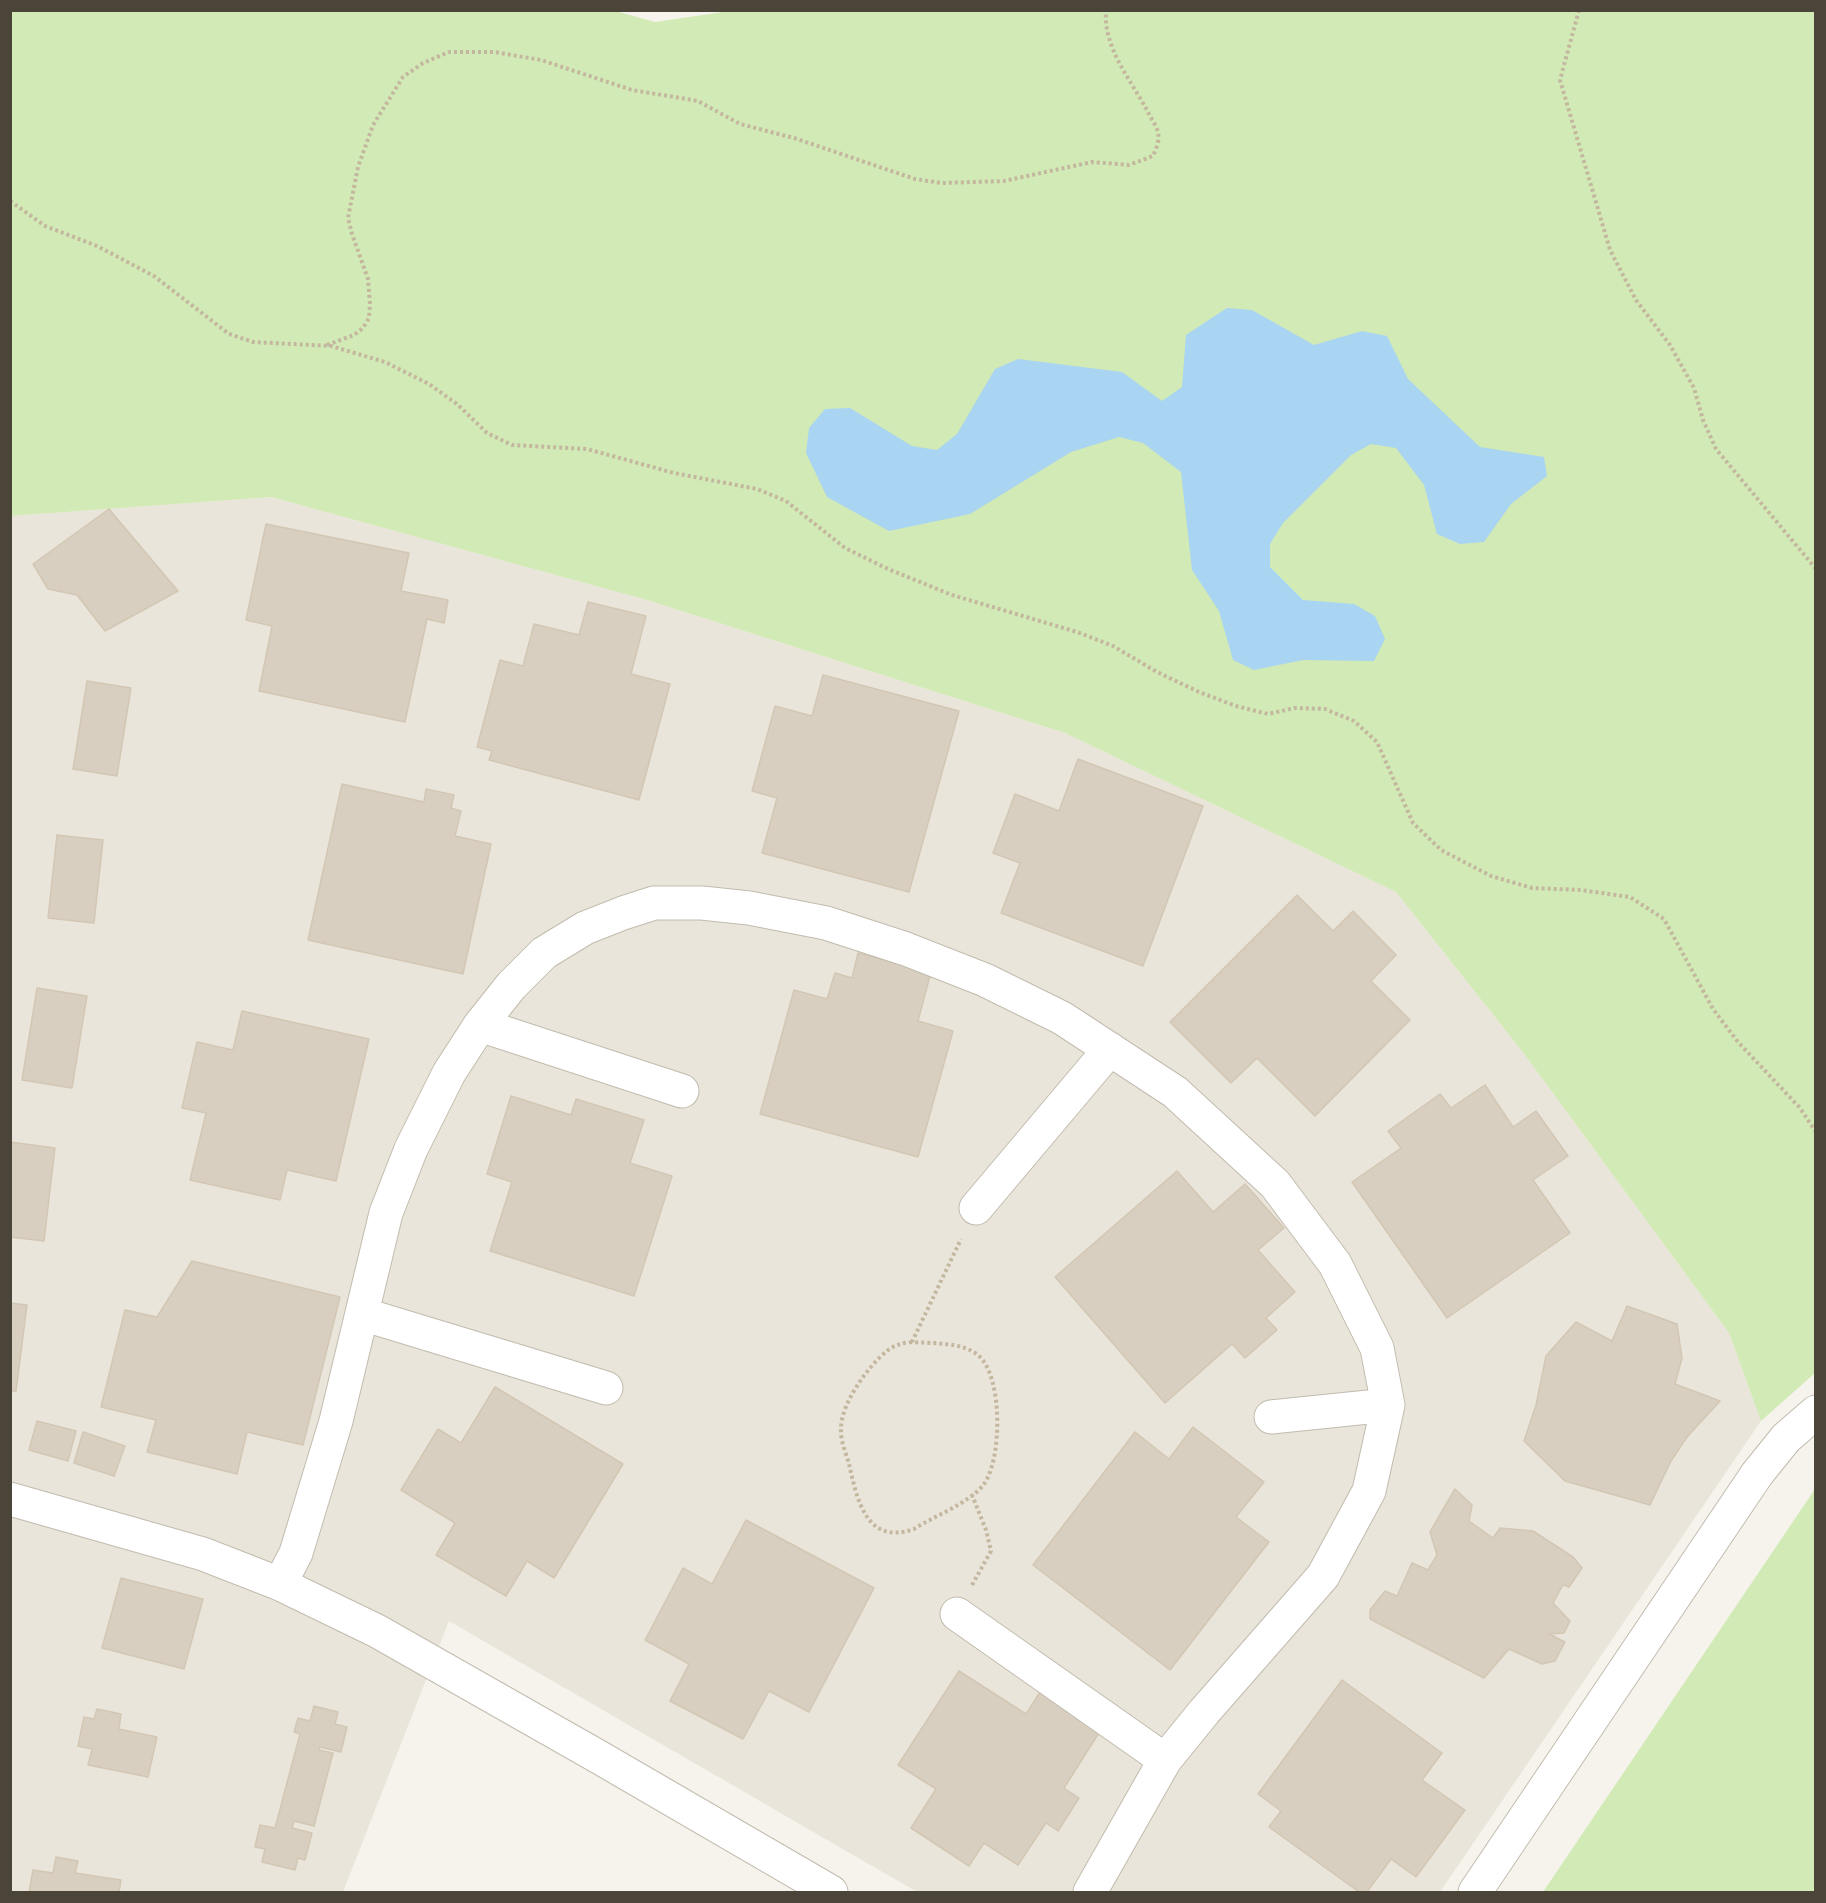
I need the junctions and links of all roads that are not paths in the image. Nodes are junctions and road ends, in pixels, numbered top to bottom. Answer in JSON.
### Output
{"nodes":[{"id":1,"x":480,"y":1025,"type":"junction"},
{"id":2,"x":1110,"y":1049,"type":"junction"},
{"id":3,"x":682,"y":1091,"type":"dead end"},
{"id":4,"x":976,"y":1208,"type":"road end"},
{"id":5,"x":362,"y":1314,"type":"junction"},
{"id":6,"x":606,"y":1388,"type":"dead end"},
{"id":7,"x":1388,"y":1405,"type":"junction"},
{"id":8,"x":1815,"y":1412,"type":"edge"},
{"id":9,"x":1271,"y":1417,"type":"dead end"},
{"id":10,"x":10,"y":1499,"type":"edge"},
{"id":11,"x":280,"y":1584,"type":"junction"},
{"id":12,"x":957,"y":1614,"type":"road end"},
{"id":13,"x":1166,"y":1760,"type":"junction"},
{"id":14,"x":831,"y":1893,"type":"edge"},
{"id":15,"x":1090,"y":1893,"type":"edge"},
{"id":16,"x":1475,"y":1893,"type":"edge"}],
"edges":[{"from":1,"to":2,"type":"street"},
{"from":1,"to":3,"type":"street"},
{"from":1,"to":5,"type":"street"},
{"from":2,"to":4,"type":"street"},
{"from":2,"to":7,"type":"street"},
{"from":5,"to":6,"type":"street"},
{"from":5,"to":11,"type":"street"},
{"from":7,"to":9,"type":"street"},
{"from":7,"to":13,"type":"street"},
{"from":8,"to":16,"type":"street"},
{"from":10,"to":11,"type":"street"},
{"from":11,"to":14,"type":"street"},
{"from":12,"to":13,"type":"street"},
{"from":13,"to":15,"type":"street"}]}
